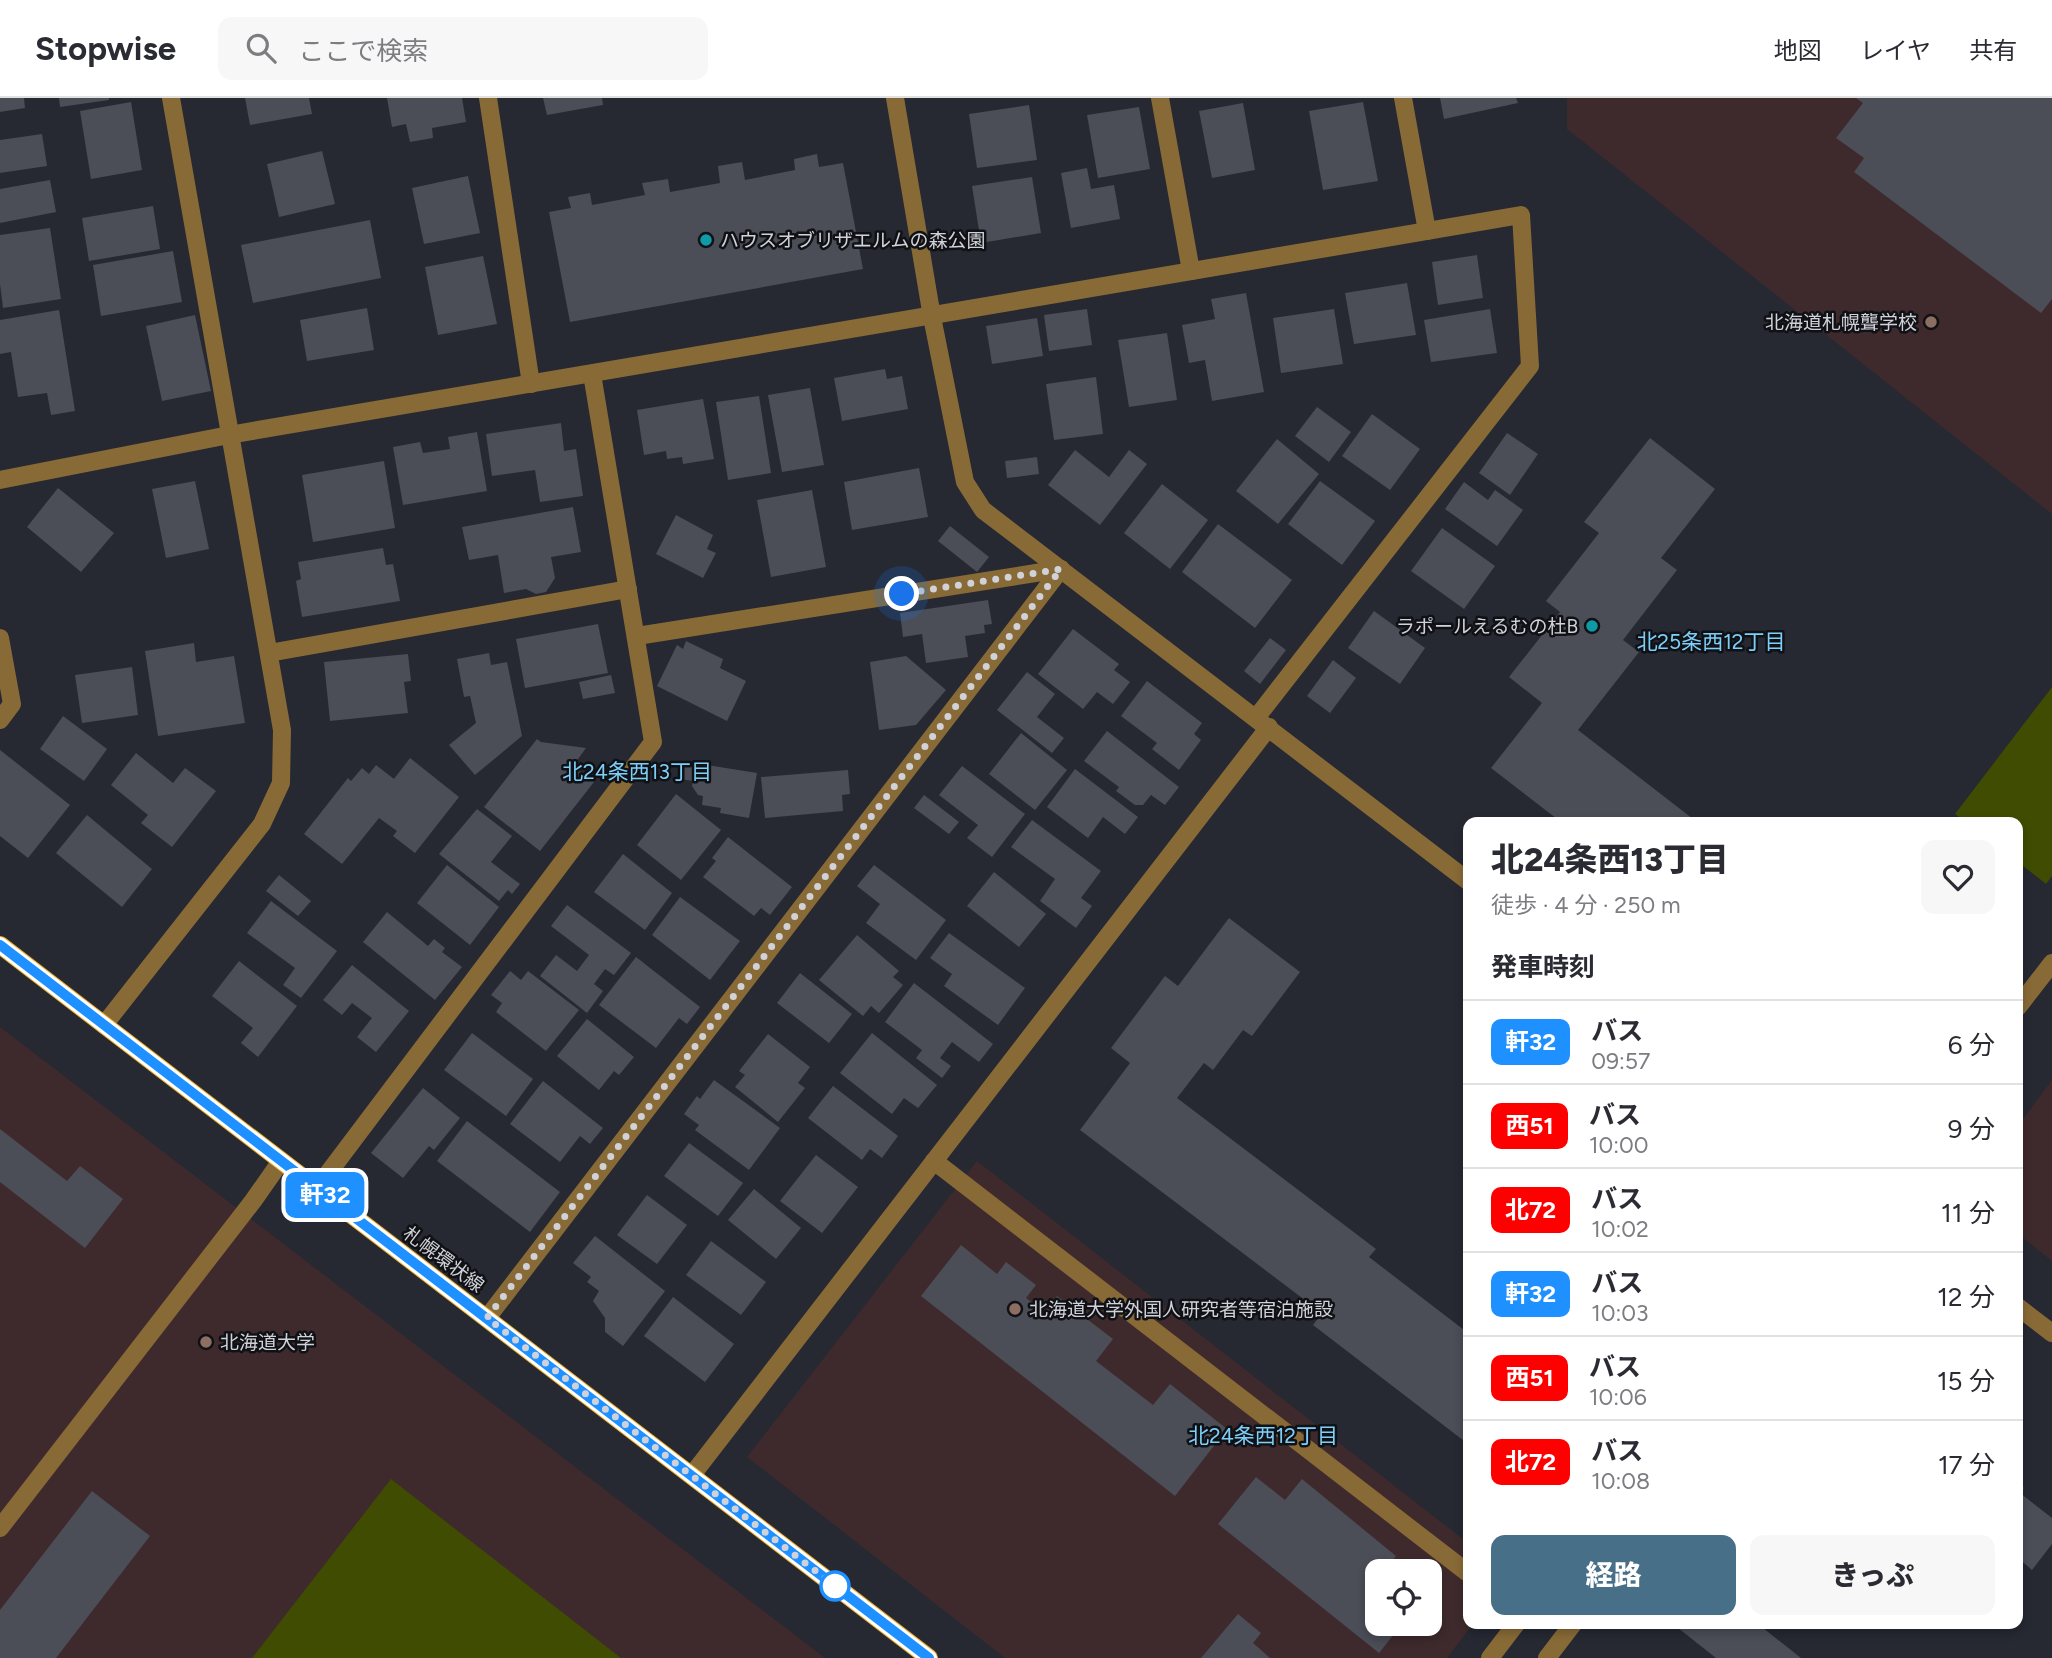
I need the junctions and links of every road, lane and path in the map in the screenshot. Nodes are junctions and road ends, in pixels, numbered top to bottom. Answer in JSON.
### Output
{"nodes":[{"id":1,"x":171,"y":98,"type":"edge"},
{"id":2,"x":488,"y":98,"type":"edge"},
{"id":3,"x":895,"y":98,"type":"edge"},
{"id":4,"x":1160,"y":98,"type":"edge"},
{"id":5,"x":1403,"y":98,"type":"edge"},
{"id":6,"x":1427,"y":231,"type":"junction"},
{"id":7,"x":1191,"y":271,"type":"junction"},
{"id":8,"x":932,"y":317,"type":"junction"},
{"id":9,"x":592,"y":374,"type":"junction"},
{"id":10,"x":531,"y":384,"type":"junction"},
{"id":11,"x":229,"y":435,"type":"junction"},
{"id":12,"x":0,"y":480,"type":"edge"},
{"id":13,"x":1061,"y":569,"type":"junction"},
{"id":14,"x":628,"y":589,"type":"junction"},
{"id":15,"x":637,"y":636,"type":"junction"},
{"id":16,"x":0,"y":638,"type":"edge"},
{"id":17,"x":269,"y":653,"type":"junction"},
{"id":18,"x":0,"y":720,"type":"edge"},
{"id":19,"x":1263,"y":723,"type":"junction"},
{"id":20,"x":1463,"y":877,"type":"edge"},
{"id":21,"x":0,"y":945,"type":"edge"},
{"id":22,"x":2052,"y":963,"type":"edge"},
{"id":23,"x":2023,"y":1001,"type":"edge"},
{"id":24,"x":104,"y":1025,"type":"junction"},
{"id":25,"x":281,"y":1161,"type":"junction"},
{"id":26,"x":934,"y":1161,"type":"junction"},
{"id":27,"x":317,"y":1188,"type":"junction"},
{"id":28,"x":2023,"y":1311,"type":"edge"},
{"id":29,"x":487,"y":1318,"type":"junction"},
{"id":30,"x":2052,"y":1333,"type":"edge"},
{"id":31,"x":692,"y":1475,"type":"junction"},
{"id":32,"x":0,"y":1528,"type":"edge"},
{"id":33,"x":1463,"y":1569,"type":"edge"},
{"id":34,"x":1512,"y":1629,"type":"edge"},
{"id":35,"x":1569,"y":1629,"type":"edge"},
{"id":36,"x":917,"y":1654,"type":"edge"},
{"id":37,"x":1490,"y":1658,"type":"edge"},
{"id":38,"x":1547,"y":1658,"type":"edge"}],
"edges":[{"from":1,"to":11,"type":"street"},
{"from":2,"to":10,"type":"street"},
{"from":3,"to":8,"type":"street"},
{"from":4,"to":7,"type":"street"},
{"from":5,"to":6,"type":"street"},
{"from":6,"to":7,"type":"street"},
{"from":6,"to":19,"type":"street"},
{"from":7,"to":8,"type":"street"},
{"from":8,"to":9,"type":"street"},
{"from":8,"to":13,"type":"street"},
{"from":9,"to":10,"type":"street"},
{"from":9,"to":14,"type":"street"},
{"from":10,"to":11,"type":"street"},
{"from":11,"to":12,"type":"street"},
{"from":11,"to":17,"type":"street"},
{"from":13,"to":15,"type":"street"},
{"from":13,"to":19,"type":"street"},
{"from":13,"to":29,"type":"street"},
{"from":14,"to":15,"type":"street"},
{"from":14,"to":17,"type":"street"},
{"from":15,"to":27,"type":"street"},
{"from":16,"to":18,"type":"street"},
{"from":17,"to":24,"type":"street"},
{"from":19,"to":20,"type":"street"},
{"from":19,"to":26,"type":"street"},
{"from":21,"to":24,"type":"main road","name":"札幌環状線"},
{"from":22,"to":23,"type":"street"},
{"from":24,"to":25,"type":"main road","name":"札幌環状線"},
{"from":25,"to":27,"type":"main road","name":"札幌環状線"},
{"from":25,"to":32,"type":"street"},
{"from":26,"to":31,"type":"street"},
{"from":26,"to":33,"type":"street"},
{"from":27,"to":29,"type":"main road","name":"札幌環状線"},
{"from":28,"to":30,"type":"street"},
{"from":29,"to":31,"type":"main road","name":"札幌環状線"},
{"from":31,"to":36,"type":"main road","name":"札幌環状線"},
{"from":34,"to":37,"type":"street"},
{"from":35,"to":38,"type":"street"}]}
